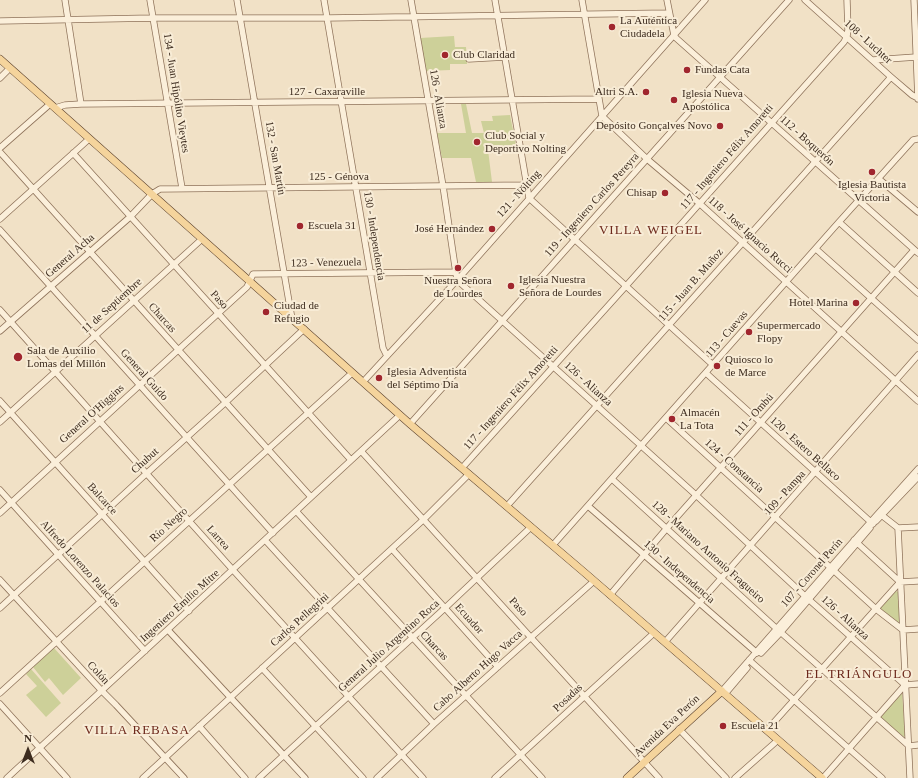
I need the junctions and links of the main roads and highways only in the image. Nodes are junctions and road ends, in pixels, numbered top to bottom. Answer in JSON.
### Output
{"nodes":[{"id":1,"x":0,"y":59,"type":"edge"},
{"id":2,"x":724,"y":692,"type":"junction"},
{"id":3,"x":646,"y":764,"type":"junction"},
{"id":4,"x":627,"y":778,"type":"edge"},
{"id":5,"x":633,"y":778,"type":"edge"},
{"id":6,"x":822,"y":778,"type":"edge"}],
"edges":[{"from":1,"to":2,"type":"main road"},
{"from":2,"to":3,"type":"main road","name":"Avenida Eva Perón"},
{"from":2,"to":6,"type":"main road"},
{"from":3,"to":4,"type":"main road","name":"Avenida Eva Perón"},
{"from":3,"to":5,"type":"main road","name":"Avenida Eva Perón"}]}
